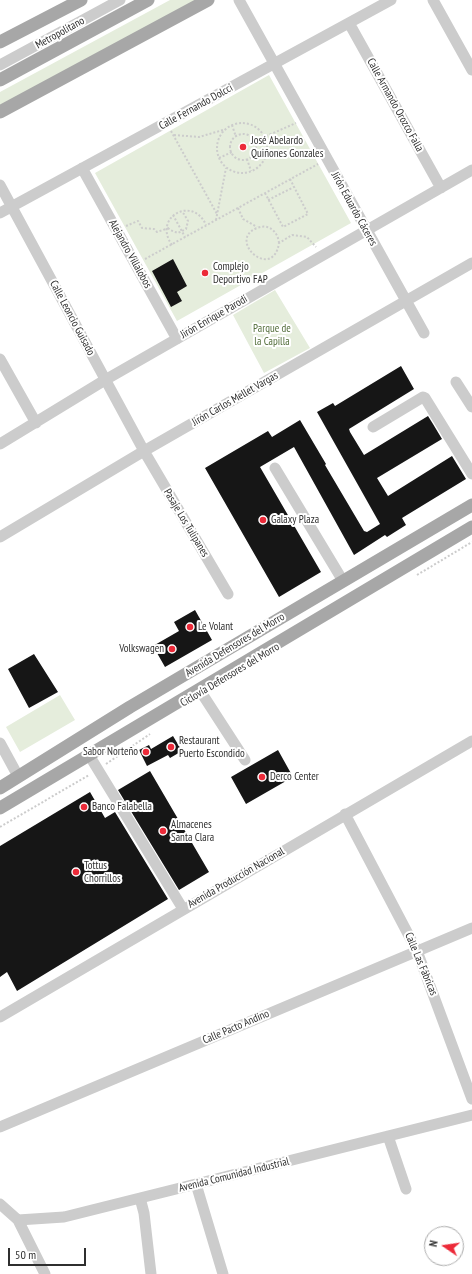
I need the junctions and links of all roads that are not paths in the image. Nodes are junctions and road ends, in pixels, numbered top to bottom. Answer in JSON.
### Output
{"nodes":[{"id":1,"x":81,"y":0,"type":"edge"},
{"id":2,"x":120,"y":0,"type":"edge"},
{"id":3,"x":148,"y":0,"type":"edge"},
{"id":4,"x":208,"y":0,"type":"edge"},
{"id":5,"x":239,"y":0,"type":"edge"},
{"id":6,"x":391,"y":0,"type":"edge"},
{"id":7,"x":433,"y":0,"type":"edge"},
{"id":8,"x":349,"y":23,"type":"junction"},
{"id":9,"x":0,"y":42,"type":"edge"},
{"id":10,"x":274,"y":64,"type":"junction"},
{"id":11,"x":0,"y":65,"type":"edge"},
{"id":12,"x":471,"y":66,"type":"edge"},
{"id":13,"x":0,"y":80,"type":"edge"},
{"id":14,"x":0,"y":112,"type":"edge"},
{"id":15,"x":82,"y":168,"type":"junction"},
{"id":16,"x":472,"y":170,"type":"edge"},
{"id":17,"x":0,"y":185,"type":"edge"},
{"id":18,"x":441,"y":188,"type":"junction"},
{"id":19,"x":13,"y":206,"type":"junction"},
{"id":20,"x":0,"y":213,"type":"edge"},
{"id":21,"x":366,"y":230,"type":"junction"},
{"id":22,"x":472,"y":263,"type":"edge"},
{"id":23,"x":405,"y":301,"type":"junction"},
{"id":24,"x":424,"y":333,"type":"dead end"},
{"id":25,"x":177,"y":339,"type":"junction"},
{"id":26,"x":0,"y":359,"type":"edge"},
{"id":27,"x":105,"y":380,"type":"junction"},
{"id":28,"x":456,"y":382,"type":"dead end"},
{"id":29,"x":472,"y":407,"type":"edge"},
{"id":30,"x":36,"y":423,"type":"junction"},
{"id":31,"x":374,"y":427,"type":"dead end"},
{"id":32,"x":0,"y":444,"type":"edge"},
{"id":33,"x":144,"y":451,"type":"junction"},
{"id":34,"x":275,"y":468,"type":"dead end"},
{"id":35,"x":472,"y":474,"type":"edge"},
{"id":36,"x":472,"y":505,"type":"edge"},
{"id":37,"x":472,"y":527,"type":"edge"},
{"id":38,"x":0,"y":537,"type":"edge"},
{"id":39,"x":407,"y":543,"type":"junction"},
{"id":40,"x":417,"y":559,"type":"junction"},
{"id":41,"x":343,"y":581,"type":"junction"},
{"id":42,"x":228,"y":594,"type":"dead end"},
{"id":43,"x":199,"y":689,"type":"junction"},
{"id":44,"x":472,"y":740,"type":"edge"},
{"id":45,"x":0,"y":743,"type":"edge"},
{"id":46,"x":3,"y":754,"type":"edge"},
{"id":47,"x":89,"y":755,"type":"junction"},
{"id":48,"x":245,"y":760,"type":"dead end"},
{"id":49,"x":18,"y":776,"type":"junction"},
{"id":50,"x":0,"y":788,"type":"edge"},
{"id":51,"x":0,"y":808,"type":"edge"},
{"id":52,"x":345,"y":814,"type":"junction"},
{"id":53,"x":183,"y":909,"type":"junction"},
{"id":54,"x":472,"y":928,"type":"edge"},
{"id":55,"x":418,"y":951,"type":"junction"},
{"id":56,"x":0,"y":1017,"type":"edge"},
{"id":57,"x":472,"y":1099,"type":"edge"},
{"id":58,"x":472,"y":1115,"type":"edge"},
{"id":59,"x":0,"y":1127,"type":"edge"},
{"id":60,"x":388,"y":1136,"type":"junction"},
{"id":61,"x":196,"y":1184,"type":"junction"},
{"id":62,"x":406,"y":1189,"type":"dead end"},
{"id":63,"x":140,"y":1198,"type":"junction"},
{"id":64,"x":0,"y":1204,"type":"edge"},
{"id":65,"x":18,"y":1220,"type":"junction"},
{"id":66,"x":45,"y":1274,"type":"edge"},
{"id":67,"x":151,"y":1274,"type":"edge"},
{"id":68,"x":223,"y":1274,"type":"edge"}],
"edges":[{"from":1,"to":9,"type":"main road"},
{"from":2,"to":11,"type":"street","name":"Metropolitano"},
{"from":3,"to":13,"type":"main road"},
{"from":4,"to":14,"type":"main road"},
{"from":5,"to":10,"type":"street","name":"Jirón Eduardo Cáceres"},
{"from":6,"to":8,"type":"street","name":"Calle Fernando Dolcci"},
{"from":7,"to":12,"type":"street"},
{"from":8,"to":10,"type":"street","name":"Calle Fernando Dolcci"},
{"from":8,"to":18,"type":"street","name":"Calle Armando Orozco Falla"},
{"from":10,"to":15,"type":"street","name":"Calle Fernando Dolcci"},
{"from":10,"to":21,"type":"street","name":"Jirón Eduardo Cáceres"},
{"from":15,"to":19,"type":"street","name":"Calle Fernando Dolcci"},
{"from":15,"to":25,"type":"street","name":"Alejandro Villalobos"},
{"from":16,"to":18,"type":"street","name":"Jirón Enrique Parodi"},
{"from":17,"to":19,"type":"street","name":"Calle Leoncio Guisado"},
{"from":18,"to":21,"type":"street","name":"Jirón Enrique Parodi"},
{"from":19,"to":20,"type":"street","name":"Calle Fernando Dolcci"},
{"from":19,"to":27,"type":"street","name":"Calle Leoncio Guisado"},
{"from":21,"to":23,"type":"street","name":"Jirón Eduardo Cáceres"},
{"from":21,"to":25,"type":"street","name":"Jirón Enrique Parodi"},
{"from":22,"to":23,"type":"street","name":"Jirón Carlos Mellet Vargas"},
{"from":23,"to":24,"type":"street","name":"Jirón Eduardo Cáceres"},
{"from":23,"to":33,"type":"street","name":"Jirón Carlos Mellet Vargas"},
{"from":25,"to":27,"type":"street","name":"Jirón Enrique Parodi"},
{"from":26,"to":30,"type":"street"},
{"from":27,"to":30,"type":"street","name":"Jirón Enrique Parodi"},
{"from":27,"to":33,"type":"street","name":"Calle Leoncio Guisado"},
{"from":28,"to":29,"type":"street"},
{"from":30,"to":32,"type":"street","name":"Jirón Enrique Parodi"},
{"from":31,"to":35,"type":"street"},
{"from":33,"to":38,"type":"street","name":"Jirón Carlos Mellet Vargas"},
{"from":33,"to":42,"type":"street","name":"Pasaje Los Tulipanes"},
{"from":34,"to":41,"type":"street"},
{"from":36,"to":39,"type":"main road","name":"Avenida Defensores del Morro"},
{"from":37,"to":40,"type":"main road","name":"Avenida Defensores del Morro"},
{"from":39,"to":40,"type":"main road"},
{"from":39,"to":41,"type":"main road","name":"Avenida Defensores del Morro"},
{"from":40,"to":43,"type":"main road","name":"Avenida Defensores del Morro"},
{"from":41,"to":49,"type":"main road","name":"Avenida Defensores del Morro"},
{"from":43,"to":47,"type":"main road","name":"Avenida Defensores del Morro"},
{"from":43,"to":48,"type":"street"},
{"from":44,"to":52,"type":"street","name":"Avenida Producción Nacional"},
{"from":45,"to":46,"type":"street"},
{"from":46,"to":49,"type":"street"},
{"from":47,"to":51,"type":"main road","name":"Avenida Defensores del Morro"},
{"from":47,"to":53,"type":"street"},
{"from":49,"to":50,"type":"main road","name":"Avenida Defensores del Morro"},
{"from":52,"to":53,"type":"street","name":"Avenida Producción Nacional"},
{"from":52,"to":55,"type":"street","name":"Calle Las Fábricas"},
{"from":53,"to":56,"type":"street","name":"Avenida Producción Nacional"},
{"from":54,"to":55,"type":"street","name":"Calle Pacto Andino"},
{"from":55,"to":57,"type":"street","name":"Calle Las Fábricas"},
{"from":55,"to":59,"type":"street","name":"Calle Pacto Andino"},
{"from":58,"to":60,"type":"street","name":"Avenida Comunidad Industrial"},
{"from":60,"to":61,"type":"street","name":"Avenida Comunidad Industrial"},
{"from":60,"to":62,"type":"street"},
{"from":61,"to":63,"type":"street","name":"Avenida Comunidad Industrial"},
{"from":61,"to":68,"type":"street"},
{"from":63,"to":65,"type":"street","name":"Avenida Comunidad Industrial"},
{"from":63,"to":67,"type":"street"},
{"from":64,"to":65,"type":"street"},
{"from":65,"to":66,"type":"street"}]}
